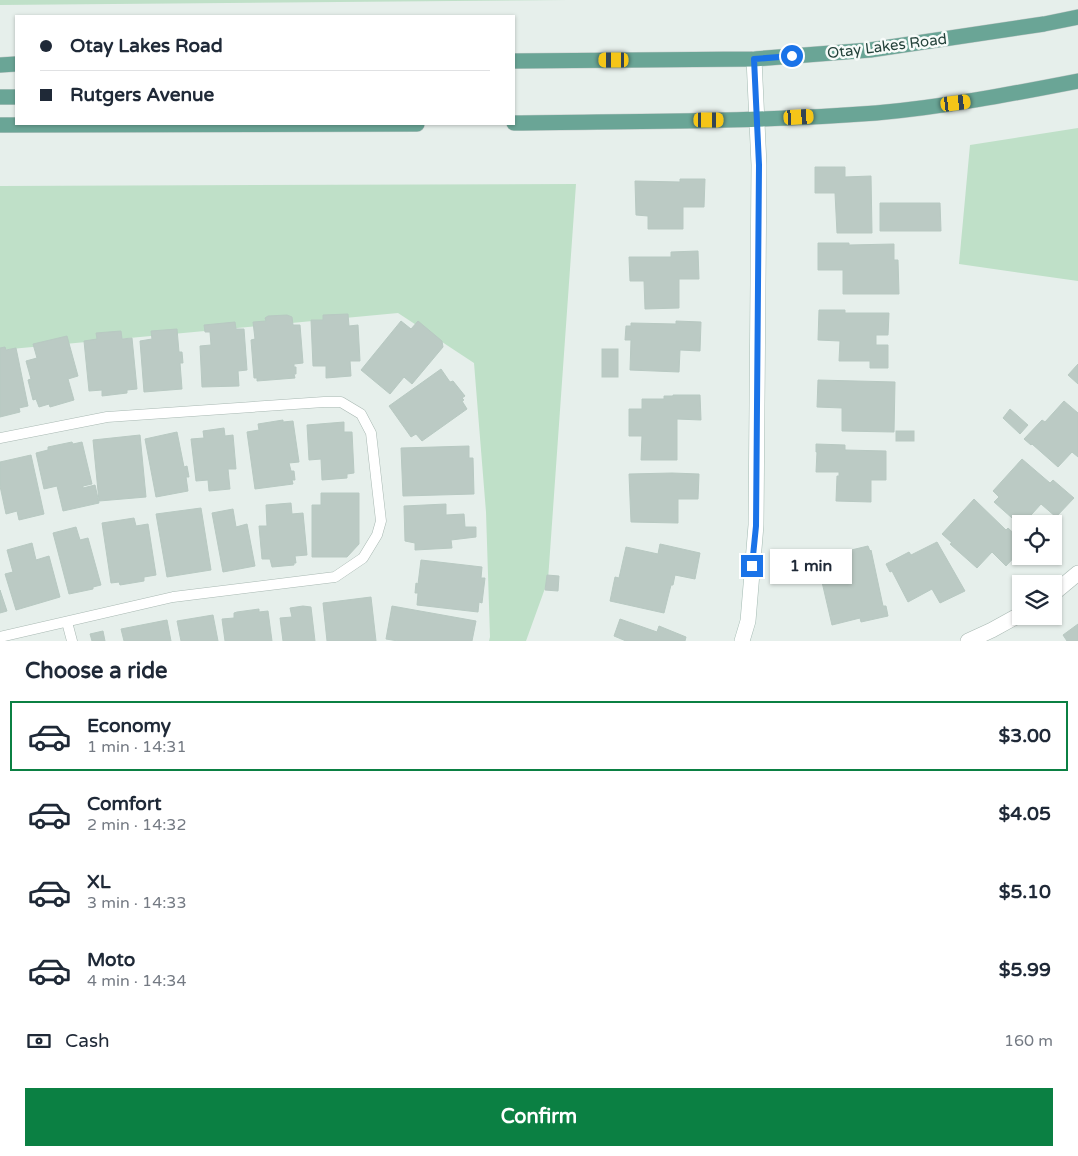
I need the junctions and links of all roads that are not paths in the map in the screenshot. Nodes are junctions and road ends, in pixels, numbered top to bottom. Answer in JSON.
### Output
{"nodes":[{"id":1,"x":1078,"y":17,"type":"edge"},
{"id":2,"x":754,"y":59,"type":"junction"},
{"id":3,"x":515,"y":61,"type":"edge"},
{"id":4,"x":0,"y":64,"type":"edge"},
{"id":5,"x":15,"y":64,"type":"edge"},
{"id":6,"x":1078,"y":81,"type":"edge"},
{"id":7,"x":15,"y":97,"type":"edge"},
{"id":8,"x":0,"y":98,"type":"edge"},
{"id":9,"x":757,"y":119,"type":"junction"},
{"id":10,"x":515,"y":122,"type":"edge"},
{"id":11,"x":0,"y":125,"type":"edge"},
{"id":12,"x":15,"y":125,"type":"edge"},
{"id":13,"x":0,"y":438,"type":"edge"},
{"id":14,"x":1078,"y":573,"type":"edge"},
{"id":15,"x":1062,"y":586,"type":"edge"},
{"id":16,"x":1012,"y":619,"type":"edge"},
{"id":17,"x":67,"y":622,"type":"junction"},
{"id":18,"x":0,"y":637,"type":"edge"},
{"id":19,"x":72,"y":641,"type":"edge"},
{"id":20,"x":742,"y":641,"type":"edge"},
{"id":21,"x":968,"y":641,"type":"edge"}],
"edges":[{"from":1,"to":2,"type":"main road","name":"Otay Lakes Road"},
{"from":2,"to":3,"type":"main road","name":"Otay Lakes Road"},
{"from":2,"to":9,"type":"main road"},
{"from":4,"to":5,"type":"main road"},
{"from":6,"to":9,"type":"main road"},
{"from":7,"to":8,"type":"main road"},
{"from":9,"to":10,"type":"main road"},
{"from":9,"to":20,"type":"main road"},
{"from":11,"to":12,"type":"main road"},
{"from":13,"to":17,"type":"lane"},
{"from":14,"to":15,"type":"main road"},
{"from":16,"to":21,"type":"main road"},
{"from":17,"to":18,"type":"lane"},
{"from":17,"to":19,"type":"lane"}]}
